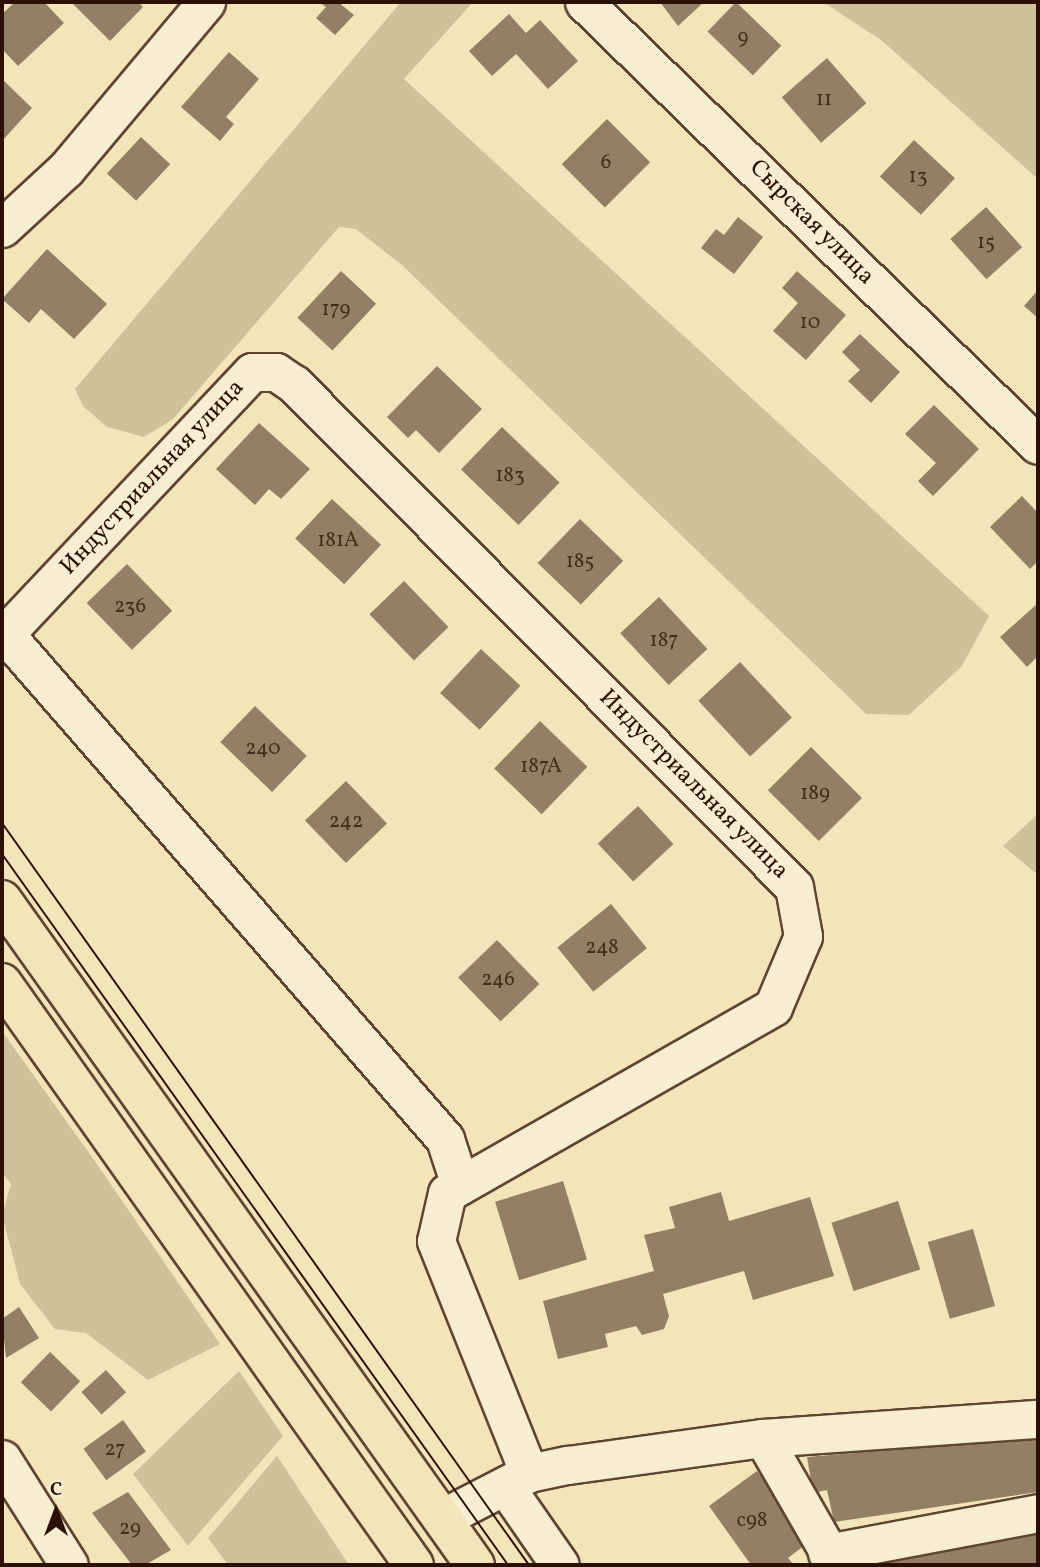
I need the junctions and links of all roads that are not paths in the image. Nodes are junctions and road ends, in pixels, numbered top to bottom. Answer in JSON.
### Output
{"nodes":[{"id":1,"x":206,"y":2,"type":"edge"},
{"id":2,"x":584,"y":2,"type":"edge"},
{"id":3,"x":2,"y":228,"type":"edge"},
{"id":4,"x":1038,"y":445,"type":"edge"},
{"id":5,"x":2,"y":900,"type":"edge"},
{"id":6,"x":2,"y":983,"type":"edge"},
{"id":7,"x":460,"y":1185,"type":"junction"},
{"id":8,"x":1038,"y":1419,"type":"edge"},
{"id":9,"x":763,"y":1438,"type":"junction"},
{"id":10,"x":2,"y":1459,"type":"edge"},
{"id":11,"x":517,"y":1480,"type":"junction"},
{"id":12,"x":1038,"y":1513,"type":"edge"},
{"id":13,"x":442,"y":1518,"type":"junction"},
{"id":14,"x":831,"y":1559,"type":"edge"},
{"id":15,"x":69,"y":1565,"type":"edge"},
{"id":16,"x":414,"y":1565,"type":"edge"},
{"id":17,"x":475,"y":1565,"type":"edge"},
{"id":18,"x":561,"y":1565,"type":"edge"}],
"edges":[{"from":1,"to":3,"type":"street"},
{"from":2,"to":4,"type":"street","name":"Сырская улица"},
{"from":5,"to":13,"type":"main road"},
{"from":6,"to":16,"type":"main road"},
{"from":7,"to":7,"type":"street","name":"Индустриальная улица"},
{"from":7,"to":11,"type":"street"},
{"from":8,"to":9,"type":"street"},
{"from":9,"to":11,"type":"street"},
{"from":9,"to":14,"type":"street"},
{"from":10,"to":15,"type":"street"},
{"from":11,"to":13,"type":"street"},
{"from":11,"to":18,"type":"street"},
{"from":12,"to":14,"type":"street"},
{"from":13,"to":17,"type":"main road"}]}
